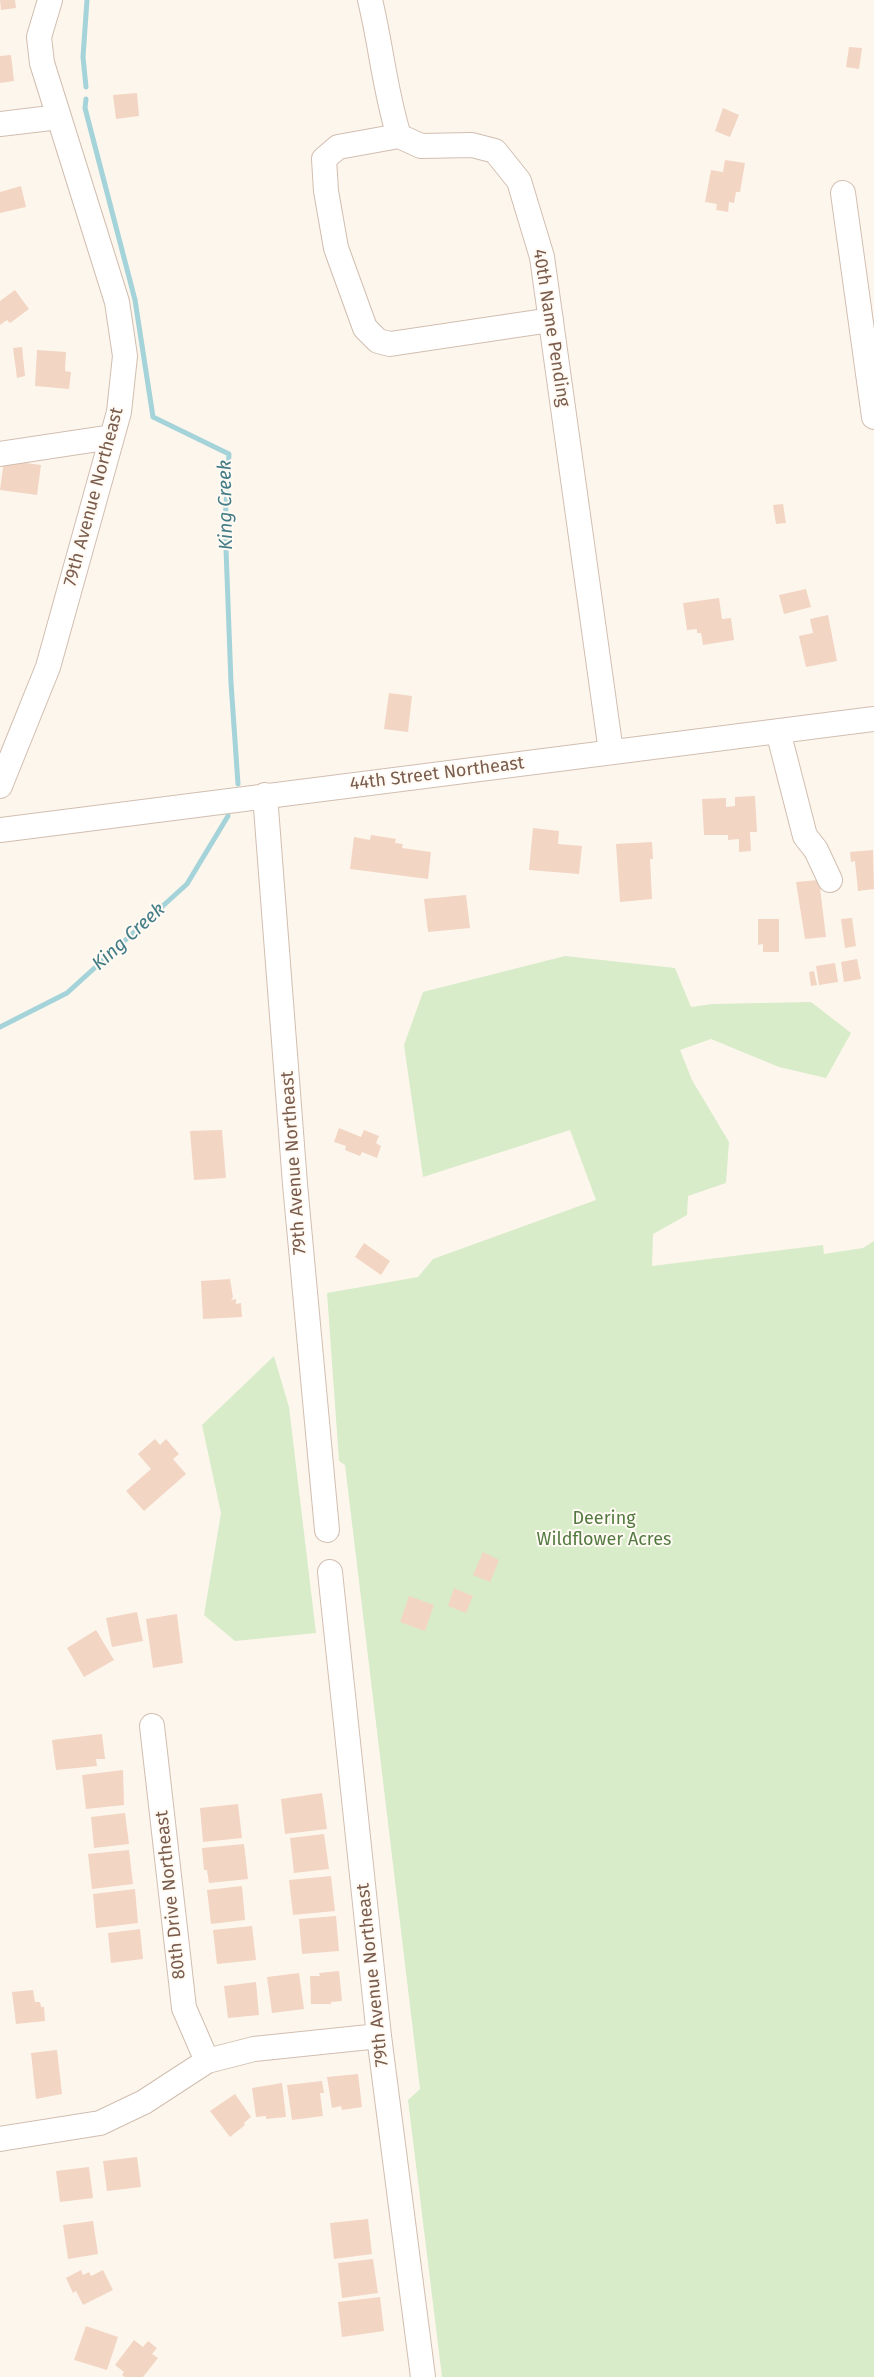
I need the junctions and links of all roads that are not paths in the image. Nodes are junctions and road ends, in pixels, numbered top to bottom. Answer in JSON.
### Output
{"nodes":[{"id":1,"x":50,"y":0,"type":"edge"},
{"id":2,"x":370,"y":0,"type":"edge"},
{"id":3,"x":59,"y":117,"type":"junction"},
{"id":4,"x":0,"y":124,"type":"edge"},
{"id":5,"x":399,"y":136,"type":"junction"},
{"id":6,"x":843,"y":193,"type":"dead end"},
{"id":7,"x":551,"y":320,"type":"junction"},
{"id":8,"x":874,"y":417,"type":"edge"},
{"id":9,"x":112,"y":437,"type":"junction"},
{"id":10,"x":0,"y":454,"type":"edge"},
{"id":11,"x":874,"y":719,"type":"edge"},
{"id":12,"x":778,"y":731,"type":"junction"},
{"id":13,"x":611,"y":752,"type":"junction"},
{"id":14,"x":0,"y":786,"type":"edge"},
{"id":15,"x":265,"y":795,"type":"junction"},
{"id":16,"x":0,"y":830,"type":"edge"},
{"id":17,"x":830,"y":880,"type":"dead end"},
{"id":18,"x":326,"y":1530,"type":"dead end"},
{"id":19,"x":330,"y":1572,"type":"dead end"},
{"id":20,"x":152,"y":1726,"type":"dead end"},
{"id":21,"x":379,"y":2036,"type":"junction"},
{"id":22,"x":207,"y":2061,"type":"junction"},
{"id":23,"x":0,"y":2139,"type":"edge"},
{"id":24,"x":423,"y":2377,"type":"edge"}],
"edges":[{"from":1,"to":3,"type":"street","name":"79th Avenue Northeast"},
{"from":2,"to":5,"type":"street"},
{"from":3,"to":4,"type":"street"},
{"from":3,"to":9,"type":"street","name":"79th Avenue Northeast"},
{"from":5,"to":7,"type":"street","name":"40th Name Pending"},
{"from":5,"to":7,"type":"street"},
{"from":6,"to":8,"type":"street"},
{"from":7,"to":13,"type":"street","name":"40th Name Pending"},
{"from":9,"to":10,"type":"street"},
{"from":9,"to":14,"type":"street","name":"79th Avenue Northeast"},
{"from":11,"to":12,"type":"street","name":"44th Street Northeast"},
{"from":12,"to":13,"type":"street","name":"44th Street Northeast"},
{"from":12,"to":17,"type":"street"},
{"from":13,"to":15,"type":"street","name":"44th Street Northeast"},
{"from":15,"to":16,"type":"street","name":"44th Street Northeast"},
{"from":15,"to":18,"type":"street","name":"79th Avenue Northeast"},
{"from":19,"to":21,"type":"street","name":"79th Avenue Northeast"},
{"from":20,"to":22,"type":"street","name":"80th Drive Northeast"},
{"from":21,"to":22,"type":"street"},
{"from":21,"to":24,"type":"street","name":"79th Avenue Northeast"},
{"from":22,"to":23,"type":"street"}]}
